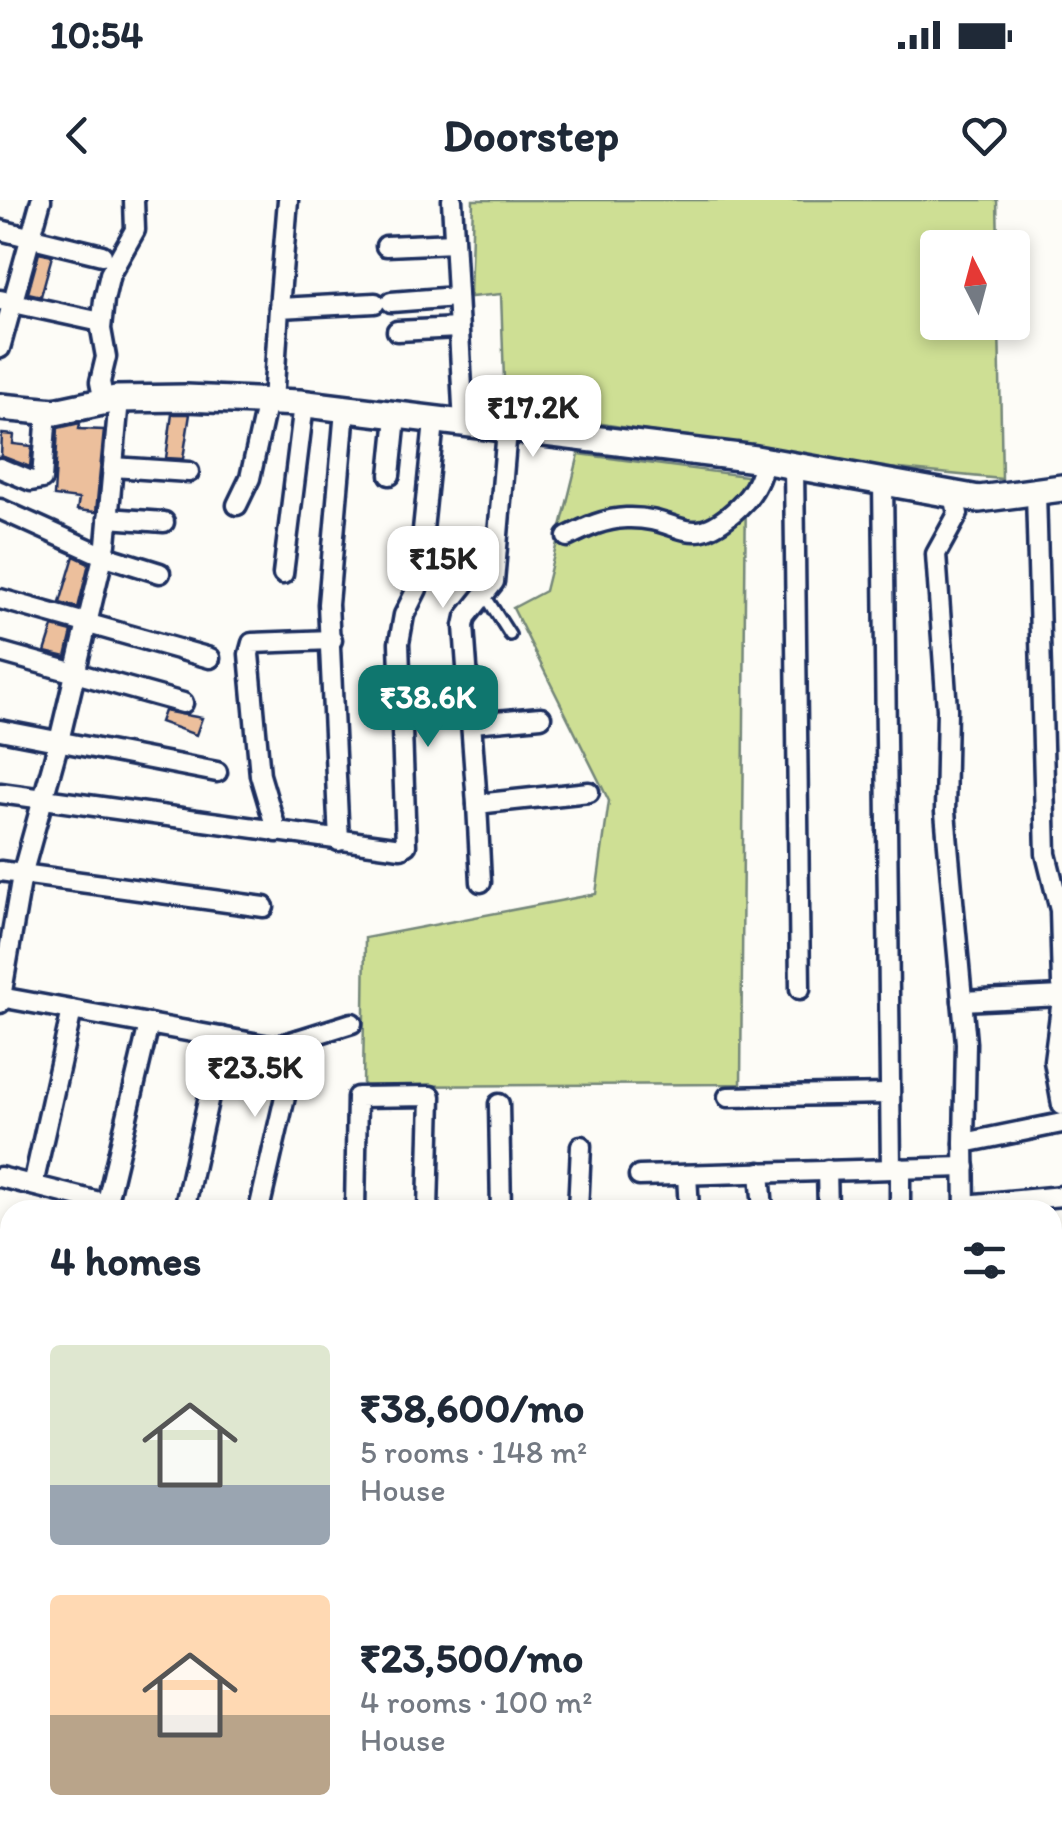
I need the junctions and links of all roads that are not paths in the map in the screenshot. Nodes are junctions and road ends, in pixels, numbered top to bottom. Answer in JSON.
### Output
{"nodes":[{"id":1,"x":41,"y":200,"type":"edge"},
{"id":2,"x":134,"y":200,"type":"edge"},
{"id":3,"x":288,"y":200,"type":"edge"},
{"id":4,"x":452,"y":200,"type":"edge"},
{"id":5,"x":0,"y":230,"type":"edge"},
{"id":6,"x":30,"y":238,"type":"junction"},
{"id":7,"x":454,"y":243,"type":"junction"},
{"id":8,"x":386,"y":246,"type":"dead end"},
{"id":9,"x":102,"y":255,"type":"dead end"},
{"id":10,"x":456,"y":297,"type":"junction"},
{"id":11,"x":6,"y":302,"type":"edge"},
{"id":12,"x":279,"y":308,"type":"junction"},
{"id":13,"x":102,"y":322,"type":"junction"},
{"id":14,"x":458,"y":328,"type":"junction"},
{"id":15,"x":397,"y":331,"type":"dead end"},
{"id":16,"x":0,"y":348,"type":"edge"},
{"id":17,"x":111,"y":400,"type":"junction"},
{"id":18,"x":270,"y":402,"type":"junction"},
{"id":19,"x":304,"y":404,"type":"junction"},
{"id":20,"x":0,"y":407,"type":"edge"},
{"id":21,"x":344,"y":410,"type":"junction"},
{"id":22,"x":47,"y":411,"type":"junction"},
{"id":23,"x":396,"y":417,"type":"junction"},
{"id":24,"x":434,"y":422,"type":"junction"},
{"id":25,"x":464,"y":425,"type":"junction"},
{"id":26,"x":508,"y":430,"type":"junction"},
{"id":27,"x":764,"y":460,"type":"junction"},
{"id":28,"x":794,"y":465,"type":"junction"},
{"id":29,"x":113,"y":467,"type":"junction"},
{"id":30,"x":0,"y":468,"type":"edge"},
{"id":31,"x":188,"y":472,"type":"dead end"},
{"id":32,"x":390,"y":475,"type":"dead end"},
{"id":33,"x":883,"y":481,"type":"junction"},
{"id":34,"x":1062,"y":488,"type":"edge"},
{"id":35,"x":1036,"y":492,"type":"junction"},
{"id":36,"x":954,"y":495,"type":"junction"},
{"id":37,"x":237,"y":505,"type":"dead end"},
{"id":38,"x":0,"y":509,"type":"edge"},
{"id":39,"x":108,"y":518,"type":"junction"},
{"id":40,"x":164,"y":522,"type":"dead end"},
{"id":41,"x":568,"y":537,"type":"dead end"},
{"id":42,"x":102,"y":555,"type":"junction"},
{"id":43,"x":160,"y":573,"type":"dead end"},
{"id":44,"x":283,"y":574,"type":"dead end"},
{"id":45,"x":486,"y":597,"type":"junction"},
{"id":46,"x":0,"y":598,"type":"edge"},
{"id":47,"x":88,"y":623,"type":"junction"},
{"id":48,"x":510,"y":635,"type":"dead end"},
{"id":49,"x":332,"y":640,"type":"junction"},
{"id":50,"x":0,"y":652,"type":"edge"},
{"id":51,"x":210,"y":658,"type":"dead end"},
{"id":52,"x":76,"y":674,"type":"junction"},
{"id":53,"x":183,"y":703,"type":"dead end"},
{"id":54,"x":541,"y":716,"type":"dead end"},
{"id":55,"x":473,"y":723,"type":"junction"},
{"id":56,"x":0,"y":730,"type":"edge"},
{"id":57,"x":60,"y":741,"type":"junction"},
{"id":58,"x":217,"y":772,"type":"dead end"},
{"id":59,"x":0,"y":792,"type":"edge"},
{"id":60,"x":590,"y":792,"type":"dead end"},
{"id":61,"x":44,"y":800,"type":"junction"},
{"id":62,"x":476,"y":804,"type":"junction"},
{"id":63,"x":277,"y":832,"type":"junction"},
{"id":64,"x":339,"y":841,"type":"junction"},
{"id":65,"x":0,"y":871,"type":"edge"},
{"id":66,"x":22,"y":874,"type":"junction"},
{"id":67,"x":481,"y":882,"type":"dead end"},
{"id":68,"x":264,"y":907,"type":"dead end"},
{"id":69,"x":1062,"y":985,"type":"edge"},
{"id":70,"x":800,"y":989,"type":"dead end"},
{"id":71,"x":1062,"y":998,"type":"edge"},
{"id":72,"x":0,"y":999,"type":"edge"},
{"id":73,"x":962,"y":1001,"type":"junction"},
{"id":74,"x":72,"y":1010,"type":"junction"},
{"id":75,"x":352,"y":1023,"type":"dead end"},
{"id":76,"x":149,"y":1024,"type":"junction"},
{"id":77,"x":222,"y":1037,"type":"junction"},
{"id":78,"x":298,"y":1040,"type":"junction"},
{"id":79,"x":890,"y":1094,"type":"junction"},
{"id":80,"x":728,"y":1098,"type":"dead end"},
{"id":81,"x":500,"y":1104,"type":"dead end"},
{"id":82,"x":1062,"y":1104,"type":"edge"},
{"id":83,"x":1062,"y":1124,"type":"edge"},
{"id":84,"x":964,"y":1143,"type":"junction"},
{"id":85,"x":581,"y":1146,"type":"dead end"},
{"id":86,"x":965,"y":1167,"type":"junction"},
{"id":87,"x":896,"y":1168,"type":"junction"},
{"id":88,"x":828,"y":1170,"type":"junction"},
{"id":89,"x":760,"y":1172,"type":"junction"},
{"id":90,"x":687,"y":1174,"type":"junction"},
{"id":91,"x":639,"y":1176,"type":"dead end"},
{"id":92,"x":0,"y":1177,"type":"edge"},
{"id":93,"x":33,"y":1185,"type":"junction"},
{"id":94,"x":1062,"y":1196,"type":"edge"},
{"id":95,"x":83,"y":1200,"type":"edge"},
{"id":96,"x":108,"y":1200,"type":"edge"},
{"id":97,"x":186,"y":1200,"type":"edge"},
{"id":98,"x":260,"y":1200,"type":"edge"},
{"id":99,"x":355,"y":1200,"type":"edge"},
{"id":100,"x":428,"y":1200,"type":"edge"},
{"id":101,"x":500,"y":1200,"type":"edge"},
{"id":102,"x":578,"y":1200,"type":"edge"},
{"id":103,"x":688,"y":1200,"type":"edge"},
{"id":104,"x":761,"y":1200,"type":"edge"},
{"id":105,"x":828,"y":1200,"type":"edge"},
{"id":106,"x":899,"y":1200,"type":"edge"},
{"id":107,"x":965,"y":1200,"type":"edge"},
{"id":108,"x":1030,"y":1200,"type":"edge"}],
"edges":[{"from":1,"to":6,"type":"street"},
{"from":2,"to":13,"type":"street"},
{"from":3,"to":12,"type":"street"},
{"from":4,"to":7,"type":"street"},
{"from":5,"to":6,"type":"street"},
{"from":6,"to":9,"type":"street"},
{"from":6,"to":11,"type":"street"},
{"from":7,"to":8,"type":"street"},
{"from":7,"to":10,"type":"street"},
{"from":10,"to":12,"type":"street"},
{"from":10,"to":14,"type":"street"},
{"from":11,"to":13,"type":"street"},
{"from":11,"to":16,"type":"street"},
{"from":12,"to":18,"type":"street"},
{"from":13,"to":17,"type":"street"},
{"from":14,"to":15,"type":"street"},
{"from":14,"to":25,"type":"street"},
{"from":17,"to":18,"type":"street"},
{"from":17,"to":22,"type":"street"},
{"from":17,"to":29,"type":"street"},
{"from":18,"to":19,"type":"street"},
{"from":18,"to":37,"type":"street"},
{"from":19,"to":21,"type":"street"},
{"from":19,"to":44,"type":"street"},
{"from":20,"to":22,"type":"street"},
{"from":21,"to":23,"type":"street"},
{"from":21,"to":49,"type":"street"},
{"from":22,"to":30,"type":"street"},
{"from":23,"to":24,"type":"street"},
{"from":23,"to":32,"type":"street"},
{"from":24,"to":25,"type":"street"},
{"from":24,"to":64,"type":"street"},
{"from":25,"to":26,"type":"street"},
{"from":26,"to":27,"type":"street"},
{"from":26,"to":45,"type":"street"},
{"from":27,"to":28,"type":"street"},
{"from":27,"to":41,"type":"street"},
{"from":28,"to":33,"type":"street"},
{"from":28,"to":70,"type":"street"},
{"from":29,"to":31,"type":"street"},
{"from":29,"to":39,"type":"street"},
{"from":33,"to":36,"type":"street"},
{"from":33,"to":79,"type":"street"},
{"from":34,"to":35,"type":"street"},
{"from":35,"to":36,"type":"street"},
{"from":35,"to":69,"type":"street"},
{"from":36,"to":73,"type":"street"},
{"from":38,"to":42,"type":"street"},
{"from":39,"to":40,"type":"street"},
{"from":39,"to":42,"type":"street"},
{"from":42,"to":43,"type":"street"},
{"from":42,"to":47,"type":"street"},
{"from":45,"to":48,"type":"lane"},
{"from":45,"to":55,"type":"street"},
{"from":46,"to":47,"type":"street"},
{"from":47,"to":51,"type":"street"},
{"from":47,"to":52,"type":"street"},
{"from":49,"to":63,"type":"street"},
{"from":49,"to":64,"type":"street"},
{"from":50,"to":52,"type":"street"},
{"from":52,"to":53,"type":"street"},
{"from":52,"to":57,"type":"street"},
{"from":54,"to":55,"type":"street"},
{"from":55,"to":62,"type":"street"},
{"from":56,"to":57,"type":"street"},
{"from":57,"to":58,"type":"street"},
{"from":57,"to":61,"type":"street"},
{"from":59,"to":61,"type":"street"},
{"from":60,"to":62,"type":"street"},
{"from":61,"to":63,"type":"street"},
{"from":61,"to":66,"type":"street"},
{"from":62,"to":67,"type":"street"},
{"from":63,"to":64,"type":"street"},
{"from":65,"to":66,"type":"street"},
{"from":66,"to":68,"type":"street"},
{"from":66,"to":72,"type":"street"},
{"from":71,"to":73,"type":"street"},
{"from":71,"to":82,"type":"street"},
{"from":72,"to":74,"type":"street"},
{"from":73,"to":84,"type":"street"},
{"from":74,"to":76,"type":"street"},
{"from":74,"to":93,"type":"street"},
{"from":75,"to":78,"type":"street"},
{"from":76,"to":77,"type":"street"},
{"from":76,"to":96,"type":"street"},
{"from":77,"to":78,"type":"street"},
{"from":77,"to":97,"type":"street"},
{"from":78,"to":98,"type":"street"},
{"from":79,"to":80,"type":"street"},
{"from":79,"to":87,"type":"street"},
{"from":81,"to":101,"type":"street"},
{"from":83,"to":84,"type":"street"},
{"from":84,"to":86,"type":"street"},
{"from":85,"to":102,"type":"street"},
{"from":86,"to":87,"type":"street"},
{"from":86,"to":107,"type":"street"},
{"from":87,"to":88,"type":"street"},
{"from":87,"to":106,"type":"street"},
{"from":88,"to":89,"type":"street"},
{"from":88,"to":105,"type":"street"},
{"from":89,"to":90,"type":"street"},
{"from":89,"to":104,"type":"street"},
{"from":90,"to":91,"type":"street"},
{"from":90,"to":103,"type":"street"},
{"from":92,"to":93,"type":"street"},
{"from":93,"to":95,"type":"street"},
{"from":94,"to":108,"type":"street"},
{"from":99,"to":100,"type":"street"}]}
